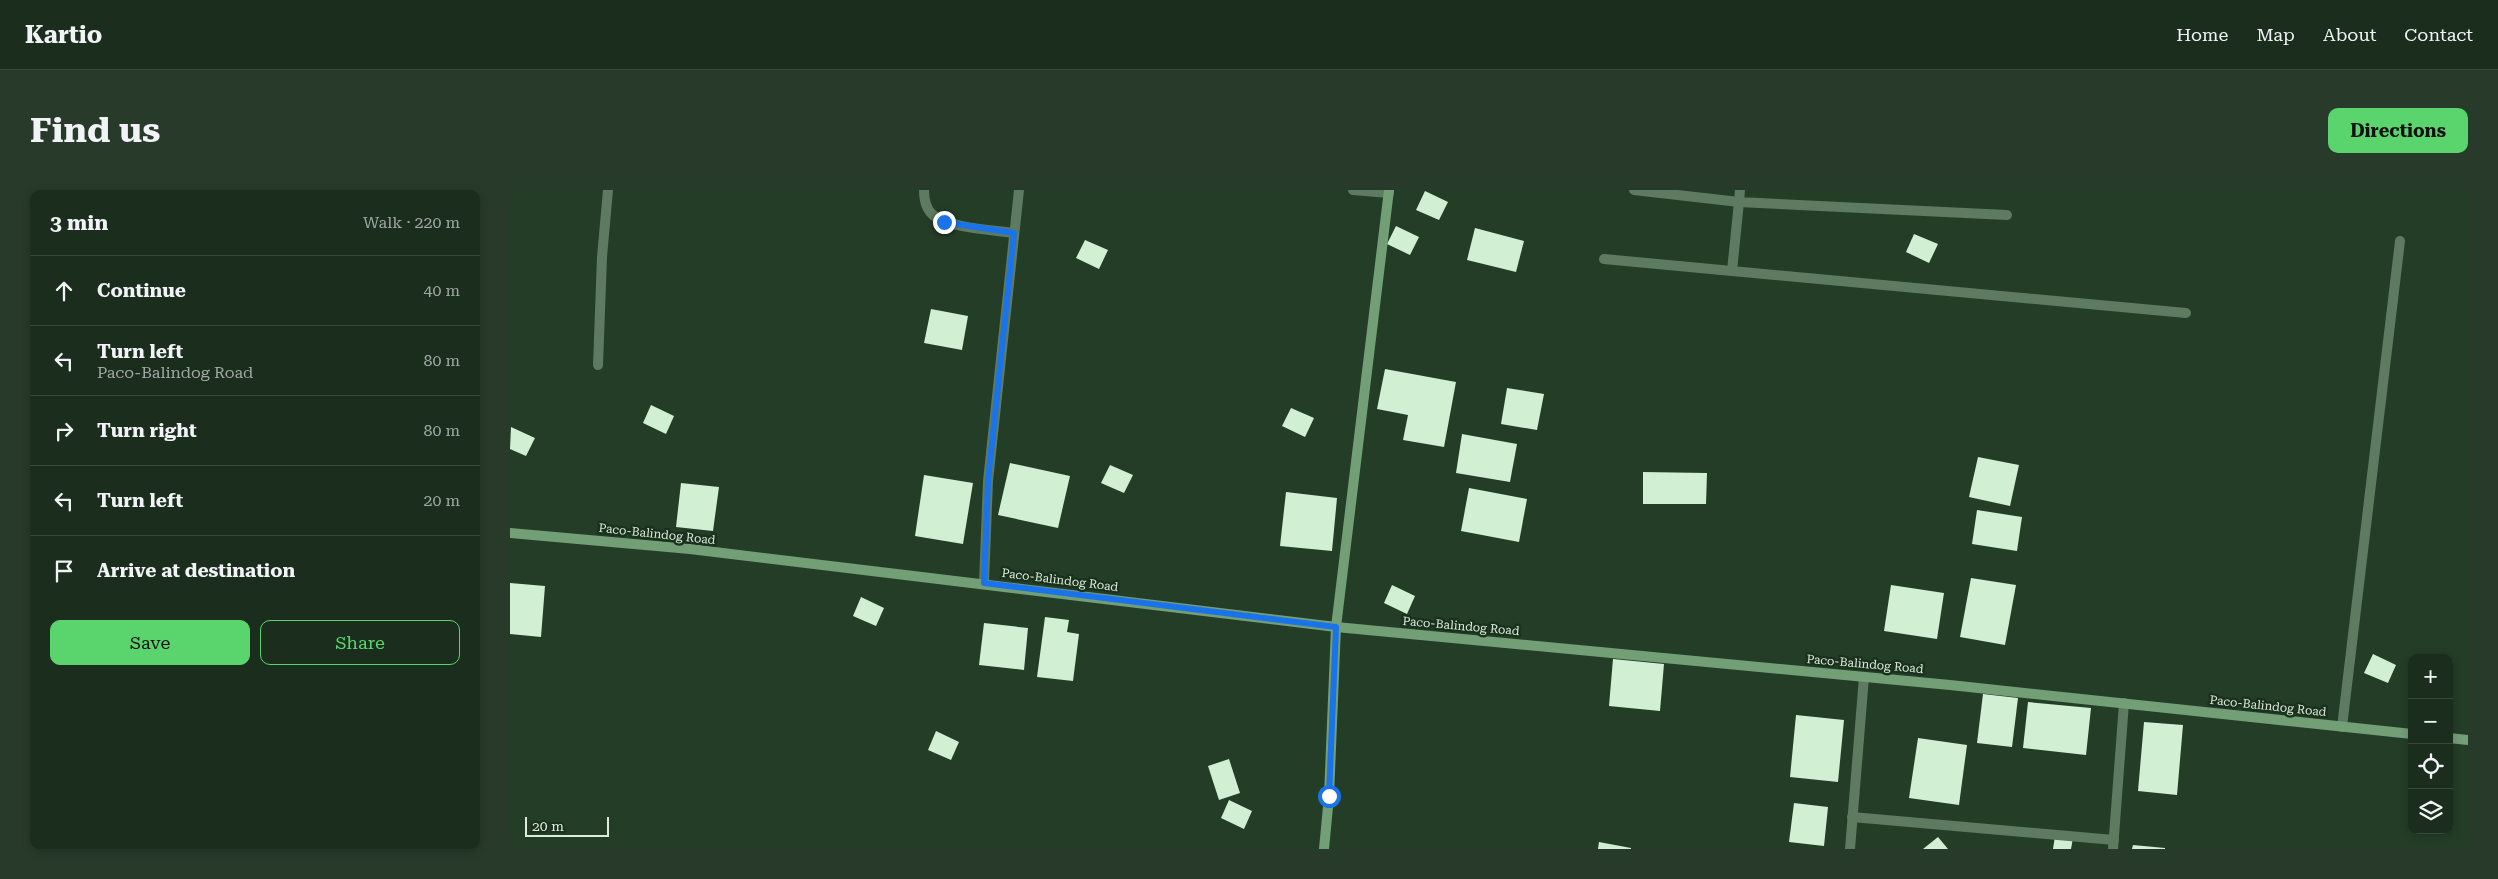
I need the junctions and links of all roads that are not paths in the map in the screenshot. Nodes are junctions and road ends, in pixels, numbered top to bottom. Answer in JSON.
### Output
{"nodes":[{"id":1,"x":608,"y":190,"type":"edge"},
{"id":2,"x":924,"y":190,"type":"edge"},
{"id":3,"x":1019,"y":190,"type":"edge"},
{"id":4,"x":1353,"y":190,"type":"edge"},
{"id":5,"x":1634,"y":190,"type":"edge"},
{"id":6,"x":1740,"y":190,"type":"edge"},
{"id":7,"x":1389,"y":192,"type":"edge"},
{"id":8,"x":1739,"y":202,"type":"junction"},
{"id":9,"x":2007,"y":215,"type":"dead end"},
{"id":10,"x":1014,"y":233,"type":"junction"},
{"id":11,"x":2400,"y":241,"type":"dead end"},
{"id":12,"x":1604,"y":259,"type":"dead end"},
{"id":13,"x":1732,"y":270,"type":"junction"},
{"id":14,"x":2186,"y":312,"type":"dead end"},
{"id":15,"x":598,"y":365,"type":"dead end"},
{"id":16,"x":510,"y":533,"type":"edge"},
{"id":17,"x":984,"y":583,"type":"junction"},
{"id":18,"x":1336,"y":627,"type":"junction"},
{"id":19,"x":1864,"y":677,"type":"junction"},
{"id":20,"x":2124,"y":703,"type":"junction"},
{"id":21,"x":2342,"y":726,"type":"junction"},
{"id":22,"x":2408,"y":734,"type":"edge"},
{"id":23,"x":2453,"y":738,"type":"edge"},
{"id":24,"x":2468,"y":740,"type":"edge"},
{"id":25,"x":1852,"y":816,"type":"junction"},
{"id":26,"x":2113,"y":844,"type":"edge"},
{"id":27,"x":1324,"y":849,"type":"edge"},
{"id":28,"x":1850,"y":849,"type":"edge"}],
"edges":[{"from":1,"to":15,"type":"street"},
{"from":2,"to":10,"type":"street"},
{"from":3,"to":10,"type":"street"},
{"from":4,"to":7,"type":"street"},
{"from":5,"to":8,"type":"street"},
{"from":6,"to":8,"type":"street"},
{"from":7,"to":18,"type":"street"},
{"from":8,"to":9,"type":"street"},
{"from":8,"to":13,"type":"street"},
{"from":10,"to":17,"type":"street"},
{"from":11,"to":21,"type":"street"},
{"from":12,"to":13,"type":"street"},
{"from":13,"to":14,"type":"street"},
{"from":16,"to":17,"type":"street","name":"Paco-Balindog Road"},
{"from":17,"to":18,"type":"street","name":"Paco-Balindog Road"},
{"from":18,"to":19,"type":"street","name":"Paco-Balindog Road"},
{"from":18,"to":27,"type":"street"},
{"from":19,"to":20,"type":"street","name":"Paco-Balindog Road"},
{"from":19,"to":25,"type":"street"},
{"from":20,"to":21,"type":"street","name":"Paco-Balindog Road"},
{"from":20,"to":26,"type":"street"},
{"from":21,"to":22,"type":"street","name":"Paco-Balindog Road"},
{"from":23,"to":24,"type":"street"},
{"from":25,"to":26,"type":"street"},
{"from":25,"to":28,"type":"street"}]}
